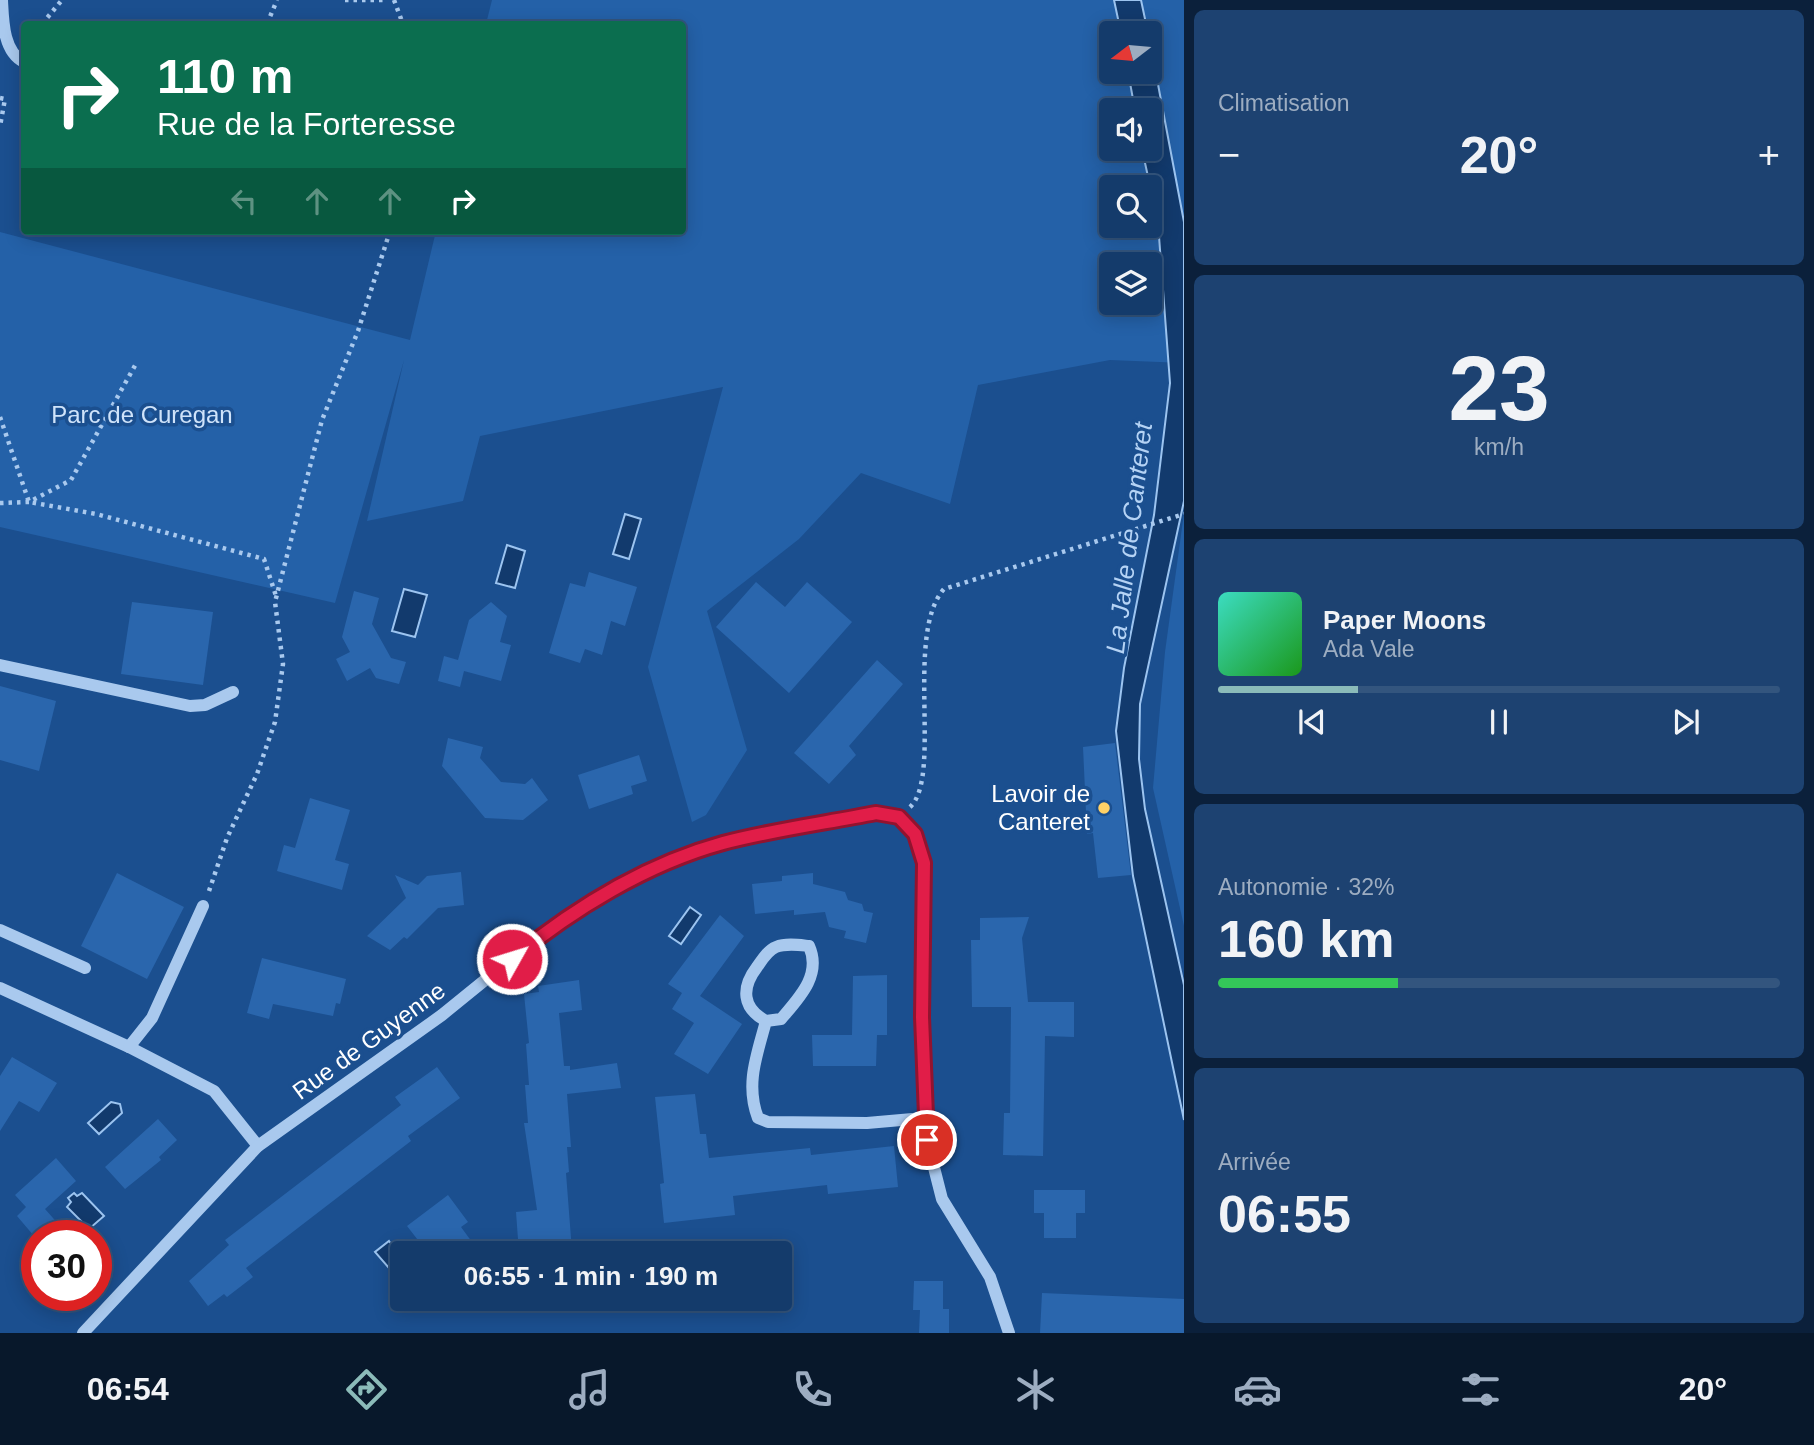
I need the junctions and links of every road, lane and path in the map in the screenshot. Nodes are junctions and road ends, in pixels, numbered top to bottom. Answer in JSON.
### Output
{"nodes":[{"id":1,"x":2,"y":0,"type":"edge"},
{"id":2,"x":62,"y":0,"type":"edge"},
{"id":3,"x":277,"y":0,"type":"edge"},
{"id":4,"x":345,"y":0,"type":"edge"},
{"id":5,"x":385,"y":0,"type":"edge"},
{"id":6,"x":394,"y":0,"type":"edge"},
{"id":7,"x":44,"y":21,"type":"edge"},
{"id":8,"x":268,"y":21,"type":"edge"},
{"id":9,"x":402,"y":21,"type":"edge"},
{"id":10,"x":21,"y":59,"type":"edge"},
{"id":11,"x":0,"y":98,"type":"edge"},
{"id":12,"x":0,"y":126,"type":"edge"},
{"id":13,"x":389,"y":235,"type":"edge"},
{"id":14,"x":136,"y":362,"type":"dead end"},
{"id":15,"x":0,"y":417,"type":"edge"},
{"id":16,"x":29,"y":502,"type":"junction"},
{"id":17,"x":0,"y":503,"type":"edge"},
{"id":18,"x":1184,"y":514,"type":"edge"},
{"id":19,"x":276,"y":597,"type":"junction"},
{"id":20,"x":0,"y":664,"type":"edge"},
{"id":21,"x":233,"y":692,"type":"dead end"},
{"id":22,"x":899,"y":817,"type":"junction"},
{"id":23,"x":203,"y":906,"type":"joint"},
{"id":24,"x":0,"y":930,"type":"edge"},
{"id":25,"x":85,"y":968,"type":"dead end"},
{"id":26,"x":0,"y":988,"type":"edge"},
{"id":27,"x":766,"y":1021,"type":"junction"},
{"id":28,"x":129,"y":1047,"type":"junction"},
{"id":29,"x":924,"y":1118,"type":"junction"},
{"id":30,"x":258,"y":1146,"type":"junction"},
{"id":31,"x":83,"y":1333,"type":"edge"},
{"id":32,"x":1009,"y":1333,"type":"edge"}],
"edges":[{"from":1,"to":10,"type":"street"},
{"from":2,"to":7,"type":"path"},
{"from":3,"to":8,"type":"path"},
{"from":4,"to":5,"type":"path"},
{"from":6,"to":9,"type":"path"},
{"from":11,"to":12,"type":"path"},
{"from":13,"to":19,"type":"path"},
{"from":14,"to":16,"type":"path"},
{"from":15,"to":16,"type":"path"},
{"from":16,"to":17,"type":"path"},
{"from":16,"to":19,"type":"path"},
{"from":18,"to":22,"type":"path"},
{"from":19,"to":23,"type":"path"},
{"from":20,"to":21,"type":"street"},
{"from":22,"to":29,"type":"street"},
{"from":22,"to":30,"type":"street","name":"Rue de Guyenne"},
{"from":23,"to":28,"type":"street"},
{"from":24,"to":25,"type":"street"},
{"from":26,"to":28,"type":"street"},
{"from":27,"to":27,"type":"street"},
{"from":27,"to":29,"type":"street"},
{"from":28,"to":30,"type":"street"},
{"from":29,"to":32,"type":"street"},
{"from":30,"to":31,"type":"street","name":"Rue de Guyenne"}]}
